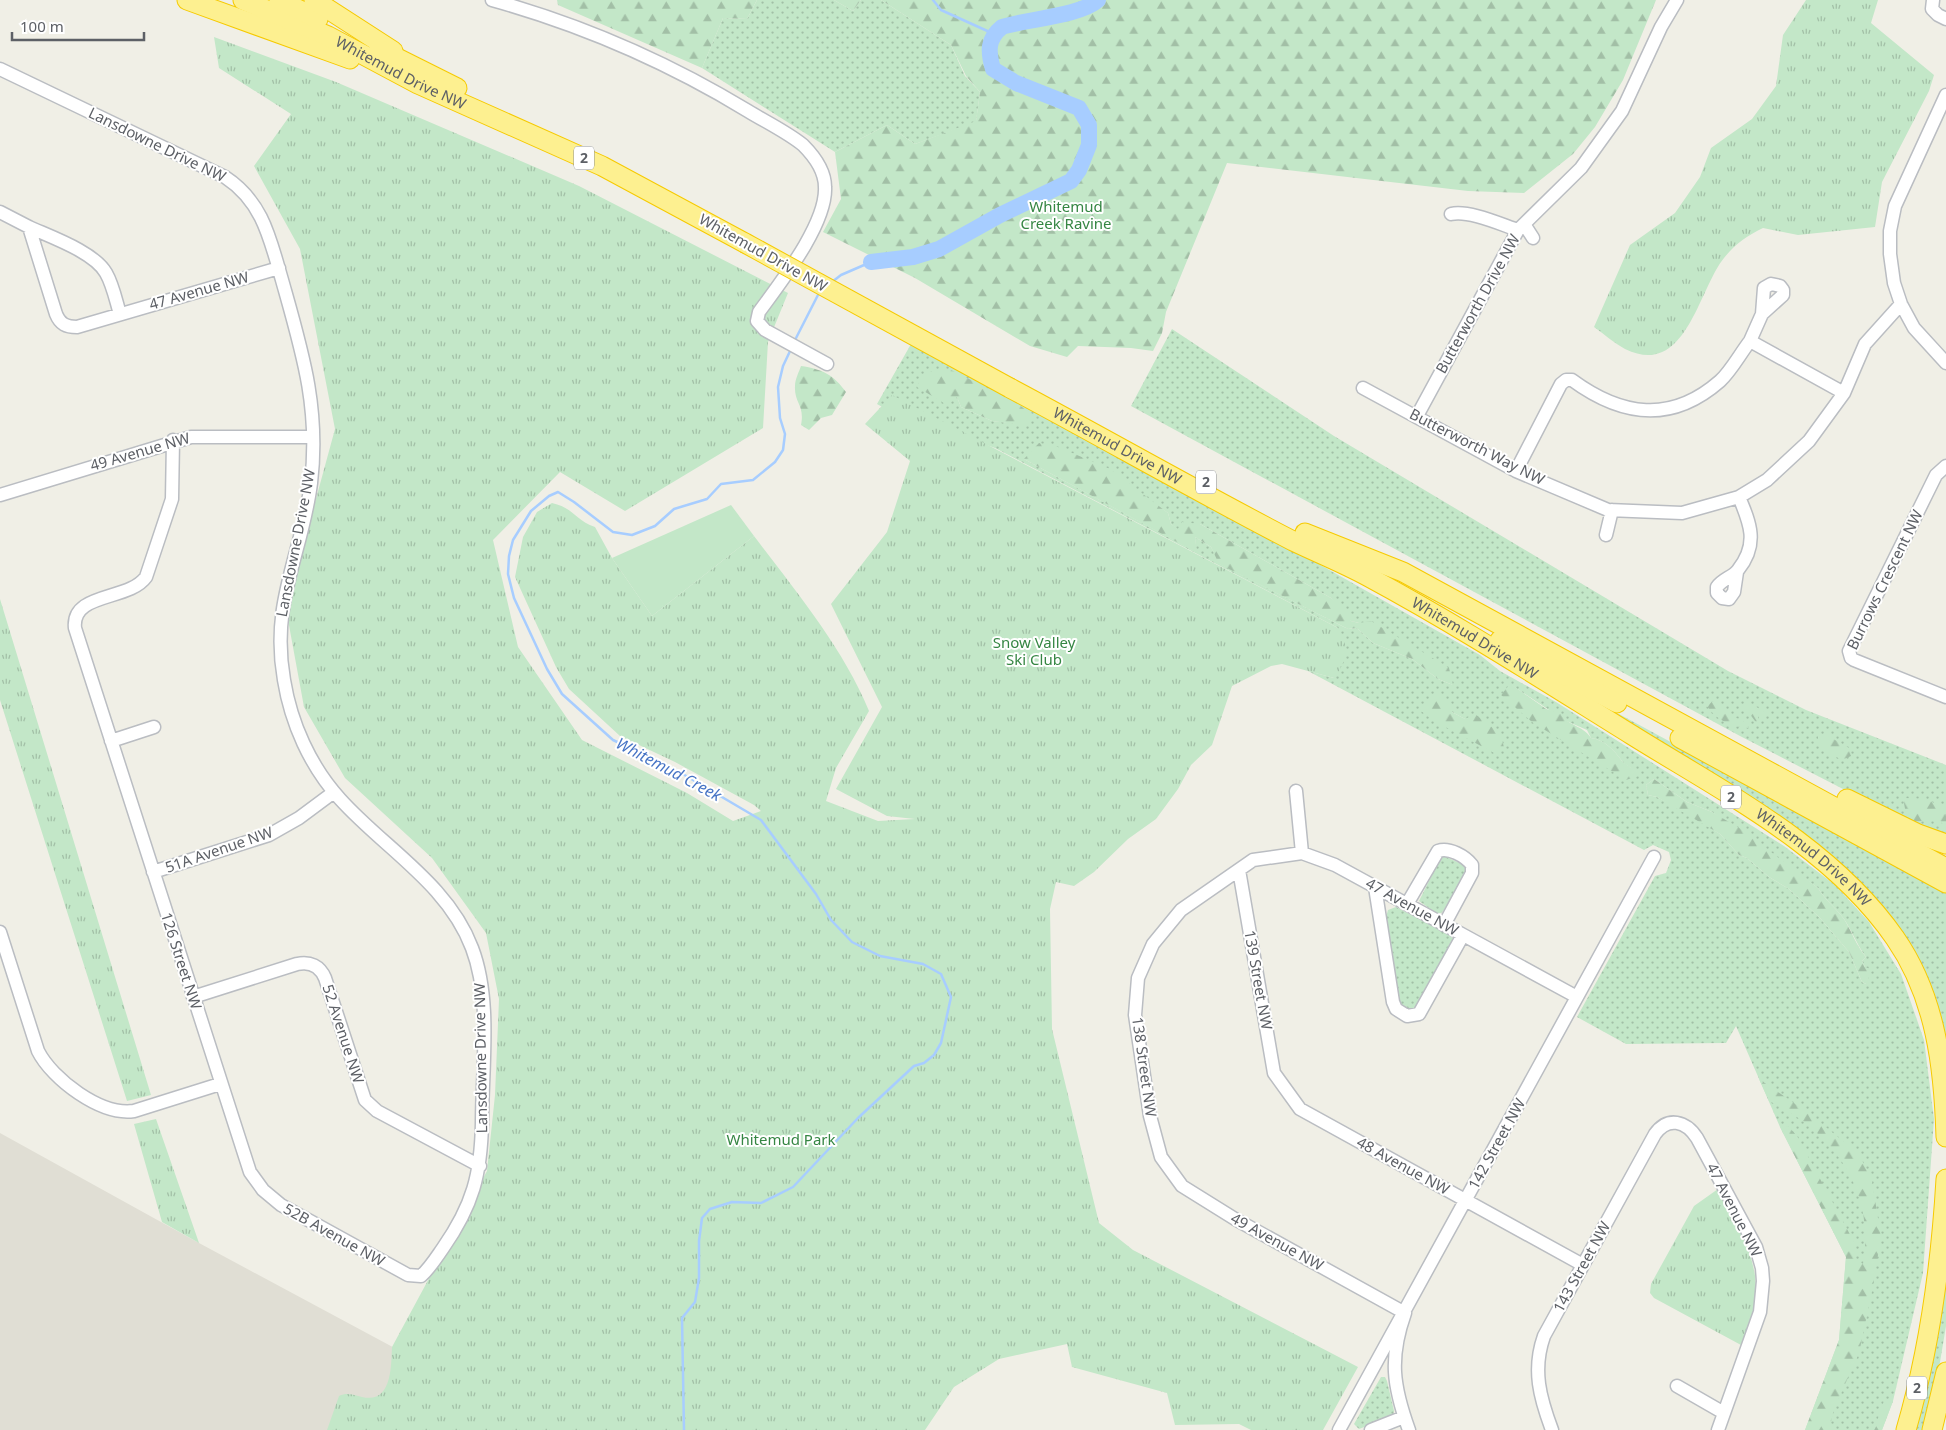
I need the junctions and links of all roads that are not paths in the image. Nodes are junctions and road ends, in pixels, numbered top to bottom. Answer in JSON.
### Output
{"nodes":[{"id":1,"x":187,"y":0,"type":"edge"},
{"id":2,"x":243,"y":0,"type":"edge"},
{"id":3,"x":279,"y":0,"type":"edge"},
{"id":4,"x":314,"y":0,"type":"edge"},
{"id":5,"x":492,"y":0,"type":"edge"},
{"id":6,"x":1677,"y":0,"type":"edge"},
{"id":7,"x":1933,"y":0,"type":"edge"},
{"id":8,"x":1946,"y":19,"type":"edge"},
{"id":9,"x":0,"y":68,"type":"edge"},
{"id":10,"x":425,"y":80,"type":"junction"},
{"id":11,"x":1946,"y":95,"type":"edge"},
{"id":12,"x":0,"y":212,"type":"edge"},
{"id":13,"x":1451,"y":214,"type":"dead end"},
{"id":14,"x":29,"y":226,"type":"junction"},
{"id":15,"x":1521,"y":227,"type":"junction"},
{"id":16,"x":1533,"y":238,"type":"dead end"},
{"id":17,"x":279,"y":268,"type":"junction"},
{"id":18,"x":1902,"y":304,"type":"junction"},
{"id":19,"x":120,"y":314,"type":"junction"},
{"id":20,"x":1762,"y":314,"type":"dead end"},
{"id":21,"x":1750,"y":341,"type":"junction"},
{"id":22,"x":1946,"y":363,"type":"edge"},
{"id":23,"x":827,"y":364,"type":"dead end"},
{"id":24,"x":1012,"y":384,"type":"junction"},
{"id":25,"x":1363,"y":388,"type":"dead end"},
{"id":26,"x":1844,"y":393,"type":"junction"},
{"id":27,"x":1417,"y":416,"type":"junction"},
{"id":28,"x":313,"y":437,"type":"junction"},
{"id":29,"x":173,"y":440,"type":"junction"},
{"id":30,"x":1946,"y":466,"type":"edge"},
{"id":31,"x":1516,"y":471,"type":"junction"},
{"id":32,"x":0,"y":495,"type":"edge"},
{"id":33,"x":1739,"y":496,"type":"junction"},
{"id":34,"x":1612,"y":510,"type":"junction"},
{"id":35,"x":1606,"y":535,"type":"dead end"},
{"id":36,"x":1737,"y":572,"type":"dead end"},
{"id":37,"x":1366,"y":576,"type":"junction"},
{"id":38,"x":1594,"y":676,"type":"junction"},
{"id":39,"x":1946,"y":696,"type":"edge"},
{"id":40,"x":154,"y":727,"type":"dead end"},
{"id":41,"x":112,"y":741,"type":"junction"},
{"id":42,"x":1296,"y":791,"type":"dead end"},
{"id":43,"x":334,"y":792,"type":"junction"},
{"id":44,"x":1946,"y":844,"type":"edge"},
{"id":45,"x":1302,"y":853,"type":"junction"},
{"id":46,"x":1654,"y":857,"type":"dead end"},
{"id":47,"x":1946,"y":868,"type":"edge"},
{"id":48,"x":1239,"y":870,"type":"junction"},
{"id":49,"x":153,"y":872,"type":"junction"},
{"id":50,"x":1946,"y":883,"type":"edge"},
{"id":51,"x":1375,"y":887,"type":"junction"},
{"id":52,"x":1407,"y":904,"type":"junction"},
{"id":53,"x":1444,"y":924,"type":"junction"},
{"id":54,"x":0,"y":932,"type":"edge"},
{"id":55,"x":1463,"y":935,"type":"junction"},
{"id":56,"x":193,"y":997,"type":"junction"},
{"id":57,"x":1577,"y":997,"type":"junction"},
{"id":58,"x":220,"y":1084,"type":"junction"},
{"id":59,"x":1283,"y":1088,"type":"joint"},
{"id":60,"x":1674,"y":1122,"type":"joint"},
{"id":61,"x":1946,"y":1137,"type":"edge"},
{"id":62,"x":1161,"y":1158,"type":"joint"},
{"id":63,"x":480,"y":1166,"type":"junction"},
{"id":64,"x":1946,"y":1179,"type":"edge"},
{"id":65,"x":254,"y":1180,"type":"joint"},
{"id":66,"x":1466,"y":1200,"type":"junction"},
{"id":67,"x":1583,"y":1265,"type":"junction"},
{"id":68,"x":421,"y":1276,"type":"joint"},
{"id":69,"x":1404,"y":1313,"type":"junction"},
{"id":70,"x":1927,"y":1346,"type":"junction"},
{"id":71,"x":1946,"y":1372,"type":"edge"},
{"id":72,"x":1677,"y":1386,"type":"dead end"},
{"id":73,"x":1724,"y":1413,"type":"junction"},
{"id":74,"x":1404,"y":1417,"type":"junction"},
{"id":75,"x":1339,"y":1430,"type":"edge"},
{"id":76,"x":1371,"y":1430,"type":"edge"},
{"id":77,"x":1409,"y":1430,"type":"edge"},
{"id":78,"x":1552,"y":1430,"type":"edge"},
{"id":79,"x":1718,"y":1430,"type":"edge"},
{"id":80,"x":1895,"y":1430,"type":"edge"},
{"id":81,"x":1906,"y":1430,"type":"edge"},
{"id":82,"x":1932,"y":1430,"type":"edge"}],
"edges":[{"from":1,"to":10,"type":"highway"},
{"from":2,"to":10,"type":"highway","name":"Whitemud Drive NW","number":"2"},
{"from":3,"to":10,"type":"highway","name":"Whitemud Drive NW","number":"2"},
{"from":4,"to":10,"type":"highway"},
{"from":5,"to":23,"type":"street"},
{"from":6,"to":15,"type":"street","name":"Butterworth Drive NW"},
{"from":7,"to":8,"type":"street"},
{"from":9,"to":17,"type":"street","name":"Lansdowne Drive NW"},
{"from":10,"to":24,"type":"highway","name":"Whitemud Drive NW","number":"2","bridge":true},
{"from":11,"to":18,"type":"street"},
{"from":12,"to":14,"type":"street"},
{"from":13,"to":15,"type":"street"},
{"from":14,"to":19,"type":"street"},
{"from":14,"to":19,"type":"street","name":"47 Avenue NW"},
{"from":15,"to":16,"type":"street"},
{"from":15,"to":27,"type":"street","name":"Butterworth Drive NW"},
{"from":17,"to":19,"type":"street","name":"47 Avenue NW"},
{"from":17,"to":28,"type":"street","name":"Lansdowne Drive NW"},
{"from":18,"to":22,"type":"street"},
{"from":18,"to":26,"type":"street","name":"Butterworth Way NW"},
{"from":20,"to":21,"type":"street"},
{"from":21,"to":26,"type":"street"},
{"from":21,"to":31,"type":"street"},
{"from":24,"to":37,"type":"highway","name":"Whitemud Drive NW","number":"2"},
{"from":24,"to":38,"type":"highway","name":"Whitemud Drive NW","number":"2"},
{"from":25,"to":27,"type":"street","name":"Butterworth Way NW"},
{"from":26,"to":33,"type":"street","name":"Butterworth Way NW"},
{"from":27,"to":31,"type":"street","name":"Butterworth Way NW"},
{"from":28,"to":29,"type":"street","name":"49 Avenue NW"},
{"from":28,"to":43,"type":"street","name":"Lansdowne Drive NW"},
{"from":29,"to":32,"type":"street","name":"49 Avenue NW"},
{"from":29,"to":41,"type":"street","name":"126 Street NW"},
{"from":30,"to":39,"type":"street","name":"Burrows Crescent NW"},
{"from":31,"to":34,"type":"street","name":"Butterworth Way NW"},
{"from":33,"to":34,"type":"street","name":"Butterworth Way NW"},
{"from":33,"to":36,"type":"street"},
{"from":34,"to":35,"type":"street"},
{"from":37,"to":50,"type":"highway"},
{"from":37,"to":61,"type":"highway","name":"Whitemud Drive NW","number":"2"},
{"from":38,"to":44,"type":"highway"},
{"from":38,"to":47,"type":"highway","name":"Whitemud Drive NW","number":"2"},
{"from":40,"to":41,"type":"street"},
{"from":41,"to":49,"type":"street","name":"126 Street NW"},
{"from":42,"to":45,"type":"street"},
{"from":43,"to":49,"type":"street","name":"51A Avenue NW"},
{"from":43,"to":63,"type":"street","name":"Lansdowne Drive NW"},
{"from":45,"to":48,"type":"street","name":"47 Avenue NW"},
{"from":45,"to":51,"type":"street","name":"47 Avenue NW"},
{"from":46,"to":57,"type":"street","name":"142 Street NW"},
{"from":48,"to":59,"type":"street","name":"139 Street NW"},
{"from":48,"to":62,"type":"street","name":"138 Street NW"},
{"from":49,"to":56,"type":"street","name":"126 Street NW"},
{"from":51,"to":52,"type":"street","name":"47 Avenue NW"},
{"from":51,"to":55,"type":"street"},
{"from":52,"to":53,"type":"street","name":"47 Avenue NW"},
{"from":52,"to":53,"type":"street"},
{"from":53,"to":55,"type":"street","name":"47 Avenue NW"},
{"from":54,"to":58,"type":"street"},
{"from":55,"to":57,"type":"street","name":"47 Avenue NW"},
{"from":56,"to":58,"type":"street","name":"126 Street NW"},
{"from":56,"to":63,"type":"street","name":"52 Avenue NW"},
{"from":57,"to":66,"type":"street","name":"142 Street NW"},
{"from":58,"to":65,"type":"street","name":"126 Street NW"},
{"from":59,"to":66,"type":"street","name":"48 Avenue NW"},
{"from":60,"to":67,"type":"street","name":"143 Street NW"},
{"from":60,"to":73,"type":"street","name":"47 Avenue NW"},
{"from":62,"to":69,"type":"street","name":"49 Avenue NW"},
{"from":63,"to":68,"type":"street","name":"Lansdowne Drive NW"},
{"from":64,"to":70,"type":"highway","number":"2"},
{"from":65,"to":68,"type":"street","name":"52B Avenue NW"},
{"from":66,"to":67,"type":"street","name":"48 Avenue NW"},
{"from":66,"to":69,"type":"street","name":"142 Street NW"},
{"from":67,"to":78,"type":"street","name":"143 Street NW"},
{"from":69,"to":74,"type":"street"},
{"from":69,"to":75,"type":"street","name":"142 Street NW"},
{"from":70,"to":80,"type":"highway"},
{"from":70,"to":81,"type":"highway","number":"2"},
{"from":71,"to":82,"type":"highway"},
{"from":72,"to":73,"type":"street"},
{"from":73,"to":79,"type":"street","name":"47 Avenue NW"},
{"from":74,"to":76,"type":"street"},
{"from":74,"to":77,"type":"street"}]}
